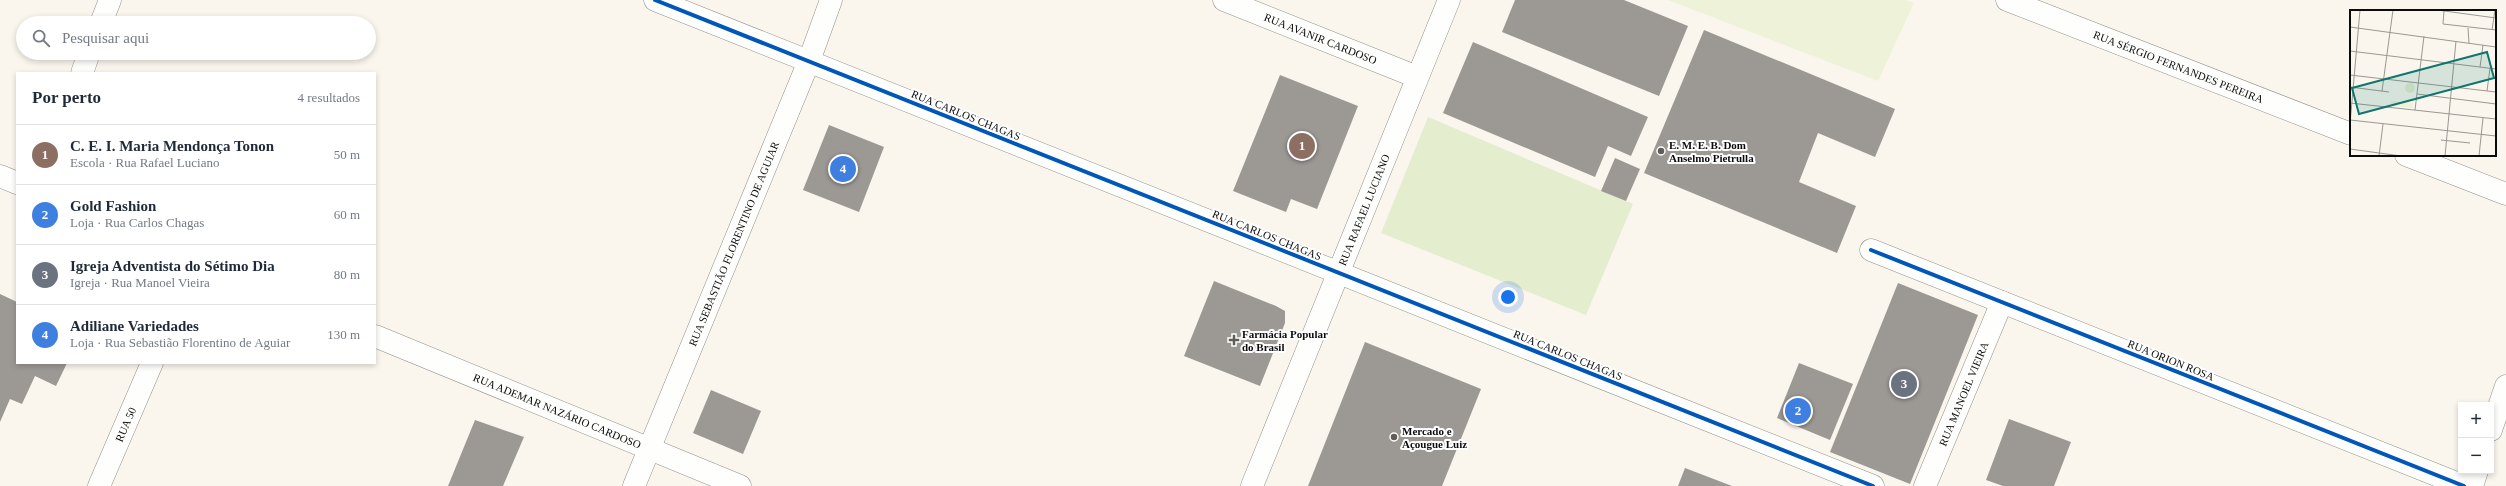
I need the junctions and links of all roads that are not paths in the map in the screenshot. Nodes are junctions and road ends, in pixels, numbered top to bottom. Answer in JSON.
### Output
{"nodes":[{"id":1,"x":110,"y":0,"type":"edge"},
{"id":2,"x":655,"y":0,"type":"edge"},
{"id":3,"x":831,"y":0,"type":"edge"},
{"id":4,"x":1224,"y":0,"type":"edge"},
{"id":5,"x":1449,"y":0,"type":"edge"},
{"id":6,"x":2007,"y":0,"type":"edge"},
{"id":7,"x":104,"y":16,"type":"edge"},
{"id":8,"x":87,"y":60,"type":"edge"},
{"id":9,"x":809,"y":61,"type":"junction"},
{"id":10,"x":82,"y":72,"type":"edge"},
{"id":11,"x":1417,"y":77,"type":"junction"},
{"id":12,"x":2350,"y":134,"type":"edge"},
{"id":13,"x":2409,"y":156,"type":"edge"},
{"id":14,"x":0,"y":176,"type":"edge"},
{"id":15,"x":16,"y":183,"type":"edge"},
{"id":16,"x":2506,"y":194,"type":"edge"},
{"id":17,"x":1871,"y":250,"type":"dead end"},
{"id":18,"x":1338,"y":273,"type":"junction"},
{"id":19,"x":2002,"y":302,"type":"junction"},
{"id":20,"x":376,"y":336,"type":"edge"},
{"id":21,"x":152,"y":364,"type":"edge"},
{"id":22,"x":2506,"y":386,"type":"edge"},
{"id":23,"x":2494,"y":421,"type":"edge"},
{"id":24,"x":649,"y":450,"type":"junction"},
{"id":25,"x":2476,"y":474,"type":"edge"},
{"id":26,"x":99,"y":486,"type":"edge"},
{"id":27,"x":634,"y":486,"type":"edge"},
{"id":28,"x":740,"y":486,"type":"edge"},
{"id":29,"x":1252,"y":486,"type":"edge"},
{"id":30,"x":1874,"y":486,"type":"edge"},
{"id":31,"x":1925,"y":486,"type":"edge"},
{"id":32,"x":2464,"y":486,"type":"edge"},
{"id":33,"x":2472,"y":486,"type":"edge"}],
"edges":[{"from":1,"to":7,"type":"street"},
{"from":2,"to":9,"type":"street","name":"RUA CARLOS CHAGAS"},
{"from":3,"to":9,"type":"street","name":"RUA SEBASTIÃO FLORENTINO DE AGUIAR"},
{"from":4,"to":11,"type":"street","name":"RUA AVANIR CARDOSO"},
{"from":5,"to":11,"type":"street","name":"RUA RAFAEL LUCIANO"},
{"from":6,"to":12,"type":"street","name":"RUA SÉRGIO FERNANDES PEREIRA"},
{"from":8,"to":10,"type":"street"},
{"from":9,"to":18,"type":"street","name":"RUA CARLOS CHAGAS"},
{"from":9,"to":24,"type":"street","name":"RUA SEBASTIÃO FLORENTINO DE AGUIAR"},
{"from":11,"to":18,"type":"street","name":"RUA RAFAEL LUCIANO"},
{"from":13,"to":16,"type":"street"},
{"from":14,"to":15,"type":"street"},
{"from":17,"to":19,"type":"street","name":"RUA ORION ROSA"},
{"from":18,"to":29,"type":"street","name":"RUA RAFAEL LUCIANO"},
{"from":18,"to":30,"type":"street","name":"RUA CARLOS CHAGAS"},
{"from":19,"to":31,"type":"street","name":"RUA MANOEL VIEIRA"},
{"from":19,"to":32,"type":"street","name":"RUA ORION ROSA"},
{"from":20,"to":24,"type":"street","name":"RUA ADEMAR NAZÁRIO CARDOSO"},
{"from":21,"to":26,"type":"street","name":"RUA 50"},
{"from":22,"to":23,"type":"street"},
{"from":24,"to":27,"type":"street","name":"RUA SEBASTIÃO FLORENTINO DE AGUIAR"},
{"from":24,"to":28,"type":"street","name":"RUA ADEMAR NAZÁRIO CARDOSO"},
{"from":25,"to":33,"type":"street"}]}
